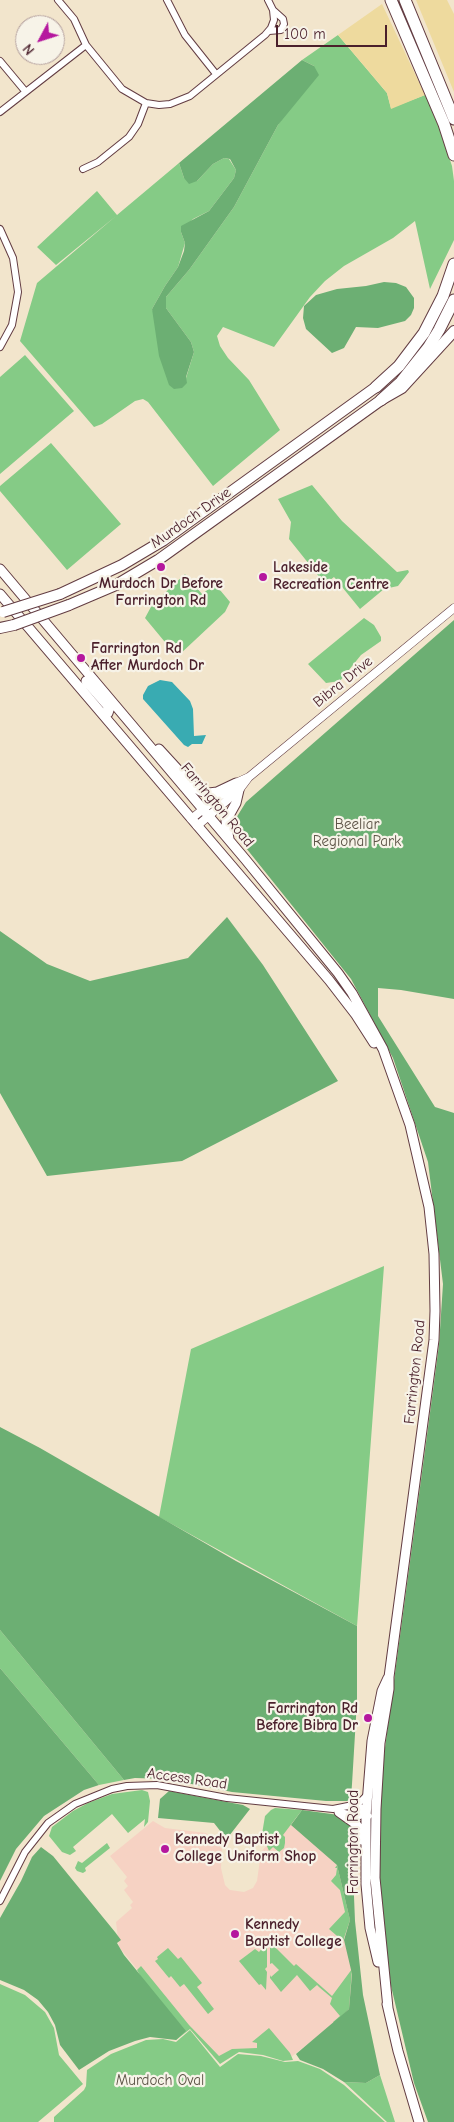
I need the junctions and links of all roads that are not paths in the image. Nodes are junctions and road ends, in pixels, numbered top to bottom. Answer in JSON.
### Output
{"nodes":[{"id":1,"x":58,"y":0,"type":"edge"},
{"id":2,"x":167,"y":0,"type":"edge"},
{"id":3,"x":268,"y":0,"type":"edge"},
{"id":4,"x":392,"y":0,"type":"edge"},
{"id":5,"x":404,"y":0,"type":"edge"},
{"id":6,"x":273,"y":10,"type":"junction"},
{"id":7,"x":269,"y":31,"type":"junction"},
{"id":8,"x":86,"y":44,"type":"junction"},
{"id":9,"x":0,"y":60,"type":"edge"},
{"id":10,"x":216,"y":74,"type":"junction"},
{"id":11,"x":25,"y":91,"type":"junction"},
{"id":12,"x":146,"y":103,"type":"junction"},
{"id":13,"x":0,"y":112,"type":"edge"},
{"id":14,"x":454,"y":119,"type":"edge"},
{"id":15,"x":454,"y":155,"type":"edge"},
{"id":16,"x":83,"y":169,"type":"dead end"},
{"id":17,"x":0,"y":229,"type":"edge"},
{"id":18,"x":454,"y":264,"type":"edge"},
{"id":19,"x":454,"y":300,"type":"edge"},
{"id":20,"x":454,"y":332,"type":"edge"},
{"id":21,"x":0,"y":347,"type":"edge"},
{"id":22,"x":376,"y":387,"type":"joint"},
{"id":23,"x":381,"y":400,"type":"junction"},
{"id":24,"x":0,"y":569,"type":"edge"},
{"id":25,"x":0,"y":594,"type":"edge"},
{"id":26,"x":454,"y":608,"type":"edge"},
{"id":27,"x":2,"y":613,"type":"edge"},
{"id":28,"x":0,"y":628,"type":"edge"},
{"id":29,"x":77,"y":660,"type":"junction"},
{"id":30,"x":102,"y":713,"type":"junction"},
{"id":31,"x":134,"y":728,"type":"junction"},
{"id":32,"x":238,"y":787,"type":"junction"},
{"id":33,"x":206,"y":813,"type":"junction"},
{"id":34,"x":194,"y":823,"type":"junction"},
{"id":35,"x":229,"y":840,"type":"junction"},
{"id":36,"x":391,"y":1074,"type":"junction"},
{"id":37,"x":389,"y":1677,"type":"junction"},
{"id":38,"x":382,"y":1736,"type":"junction"},
{"id":39,"x":367,"y":1793,"type":"junction"},
{"id":40,"x":353,"y":1806,"type":"junction"},
{"id":41,"x":336,"y":1810,"type":"junction"},
{"id":42,"x":363,"y":1816,"type":"junction"},
{"id":43,"x":376,"y":1860,"type":"junction"},
{"id":44,"x":0,"y":1901,"type":"edge"},
{"id":45,"x":370,"y":1924,"type":"junction"},
{"id":46,"x":388,"y":2008,"type":"junction"},
{"id":47,"x":419,"y":2122,"type":"edge"}],
"edges":[{"from":1,"to":8,"type":"street"},
{"from":2,"to":10,"type":"street"},
{"from":3,"to":6,"type":"street"},
{"from":4,"to":15,"type":"highway"},
{"from":5,"to":14,"type":"highway"},
{"from":6,"to":7,"type":"street"},
{"from":6,"to":7,"type":"street"},
{"from":7,"to":10,"type":"street"},
{"from":8,"to":11,"type":"street"},
{"from":8,"to":12,"type":"street"},
{"from":9,"to":11,"type":"street"},
{"from":10,"to":12,"type":"street"},
{"from":11,"to":13,"type":"street"},
{"from":12,"to":16,"type":"street"},
{"from":17,"to":21,"type":"street"},
{"from":18,"to":22,"type":"highway"},
{"from":19,"to":23,"type":"highway"},
{"from":20,"to":23,"type":"main road","name":"Murdoch Drive"},
{"from":22,"to":27,"type":"main road","name":"Murdoch Drive","bridge":true},
{"from":23,"to":28,"type":"main road","name":"Murdoch Drive","bridge":true},
{"from":24,"to":29,"type":"main road","name":"Farrington Road"},
{"from":25,"to":30,"type":"main road","name":"Farrington Road"},
{"from":26,"to":32,"type":"street","name":"Bibra Drive"},
{"from":29,"to":30,"type":"main road"},
{"from":29,"to":31,"type":"main road","name":"Farrington Road"},
{"from":30,"to":34,"type":"main road","name":"Farrington Road"},
{"from":31,"to":32,"type":"main road"},
{"from":31,"to":33,"type":"main road","name":"Farrington Road"},
{"from":32,"to":33,"type":"street","name":"Bibra Drive"},
{"from":32,"to":35,"type":"main road"},
{"from":33,"to":34,"type":"street","name":"Bibra Drive"},
{"from":33,"to":35,"type":"main road","name":"Farrington Road"},
{"from":34,"to":36,"type":"main road","name":"Farrington Road"},
{"from":35,"to":36,"type":"main road","name":"Farrington Road"},
{"from":36,"to":37,"type":"main road","name":"Farrington Road"},
{"from":37,"to":38,"type":"main road","name":"Farrington Road"},
{"from":37,"to":39,"type":"main road","name":"Farrington Road"},
{"from":38,"to":42,"type":"main road"},
{"from":38,"to":43,"type":"main road","name":"Farrington Road"},
{"from":39,"to":40,"type":"street"},
{"from":39,"to":42,"type":"main road","name":"Farrington Road"},
{"from":40,"to":41,"type":"street","name":"Access Road"},
{"from":40,"to":42,"type":"main road"},
{"from":41,"to":42,"type":"street","name":"Access Road"},
{"from":41,"to":44,"type":"street","name":"Access Road"},
{"from":41,"to":45,"type":"main road"},
{"from":42,"to":43,"type":"main road"},
{"from":42,"to":45,"type":"main road","name":"Farrington Road"},
{"from":43,"to":46,"type":"main road","name":"Farrington Road"},
{"from":45,"to":46,"type":"main road","name":"Farrington Road"},
{"from":46,"to":47,"type":"main road","name":"Farrington Road"}]}
